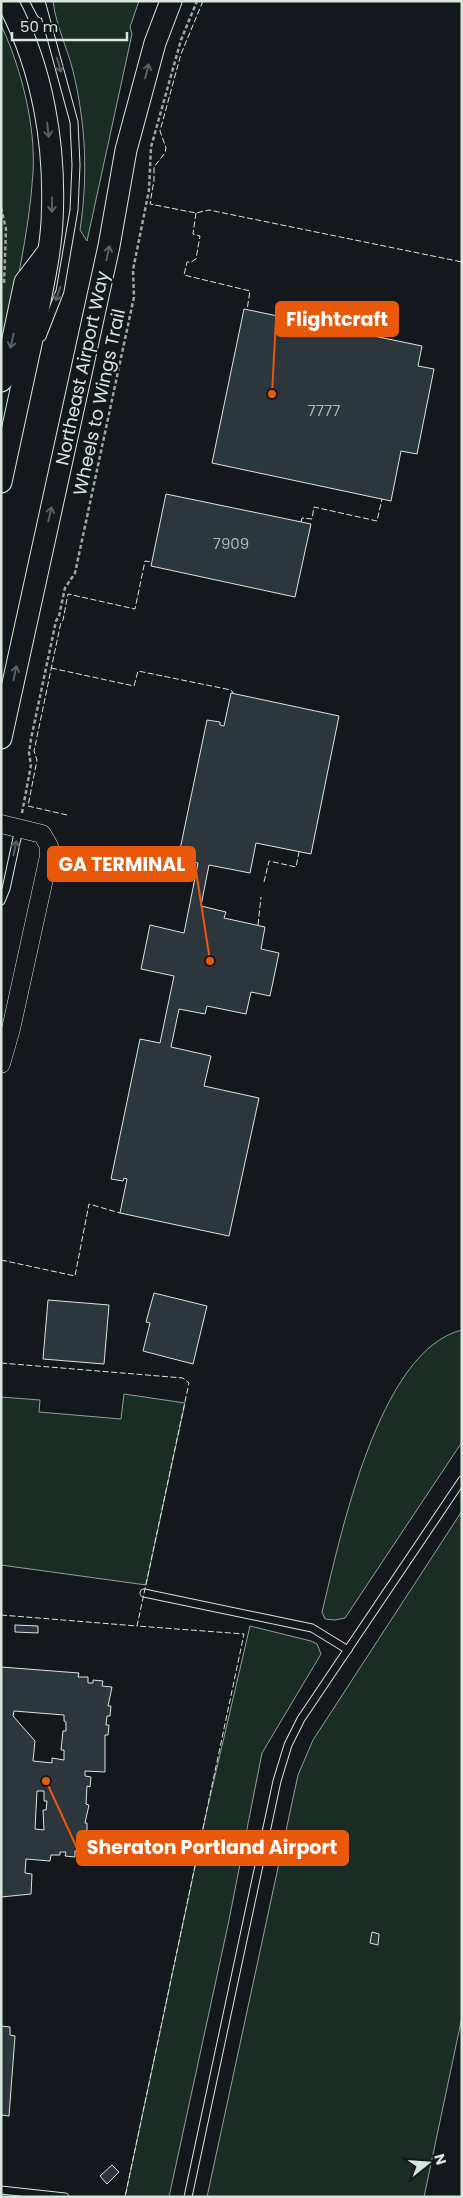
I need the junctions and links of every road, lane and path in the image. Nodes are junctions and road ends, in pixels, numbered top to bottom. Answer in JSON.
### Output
{"nodes":[{"id":1,"x":7,"y":1,"type":"edge"},
{"id":2,"x":34,"y":1,"type":"edge"},
{"id":3,"x":40,"y":1,"type":"edge"},
{"id":4,"x":171,"y":1,"type":"edge"},
{"id":5,"x":197,"y":1,"type":"edge"},
{"id":6,"x":49,"y":30,"type":"junction"},
{"id":7,"x":1,"y":208,"type":"edge"},
{"id":8,"x":49,"y":250,"type":"junction"},
{"id":9,"x":4,"y":291,"type":"dead end"},
{"id":10,"x":1,"y":381,"type":"edge"},
{"id":11,"x":20,"y":392,"type":"junction"},
{"id":12,"x":1,"y":482,"type":"edge"},
{"id":13,"x":1,"y":738,"type":"edge"},
{"id":14,"x":23,"y":808,"type":"dead end"},
{"id":15,"x":1,"y":824,"type":"edge"},
{"id":16,"x":19,"y":828,"type":"junction"},
{"id":17,"x":1,"y":901,"type":"edge"},
{"id":18,"x":1,"y":1064,"type":"edge"},
{"id":19,"x":462,"y":1480,"type":"edge"},
{"id":20,"x":144,"y":1593,"type":"dead end"},
{"id":21,"x":348,"y":1650,"type":"junction"},
{"id":22,"x":1,"y":2190,"type":"edge"},
{"id":23,"x":65,"y":2197,"type":"edge"},
{"id":24,"x":188,"y":2197,"type":"edge"}],
"edges":[{"from":1,"to":8,"type":"main road","one_way":true},
{"from":2,"to":6,"type":"lane"},
{"from":3,"to":6,"type":"lane"},
{"from":13,"to":4,"type":"main road","name":"Northeast Airport Way","one_way":true},
{"from":5,"to":14,"type":"path","name":"Wheels to Wings Trail"},
{"from":6,"to":11,"type":"lane","one_way":true},
{"from":7,"to":9,"type":"path"},
{"from":8,"to":10,"type":"main road","one_way":true},
{"from":8,"to":11,"type":"main road"},
{"from":11,"to":12,"type":"main road"},
{"from":15,"to":16,"type":"street"},
{"from":17,"to":16,"type":"lane","one_way":true},
{"from":16,"to":18,"type":"street"},
{"from":19,"to":21,"type":"lane"},
{"from":20,"to":21,"type":"lane"},
{"from":21,"to":24,"type":"lane"},
{"from":22,"to":23,"type":"lane"}]}
